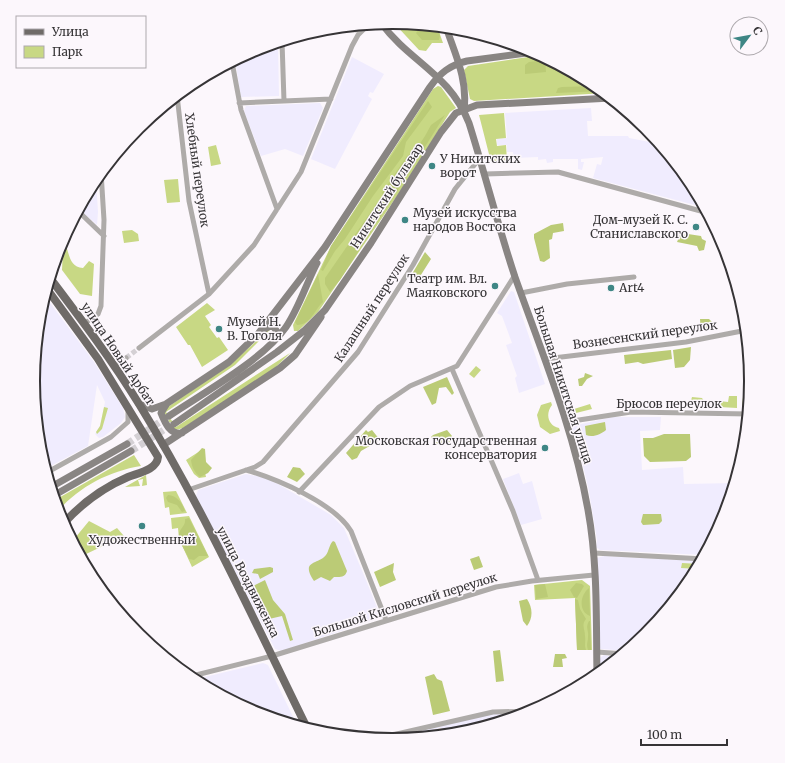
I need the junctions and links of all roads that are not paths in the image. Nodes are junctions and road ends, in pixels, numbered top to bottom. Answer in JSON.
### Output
{"nodes":[{"id":1,"x":387,"y":29,"type":"edge"},
{"id":2,"x":363,"y":30,"type":"edge"},
{"id":3,"x":448,"y":34,"type":"edge"},
{"id":4,"x":282,"y":47,"type":"edge"},
{"id":5,"x":521,"y":54,"type":"edge"},
{"id":6,"x":459,"y":63,"type":"junction"},
{"id":7,"x":233,"y":67,"type":"edge"},
{"id":8,"x":438,"y":76,"type":"junction"},
{"id":9,"x":602,"y":98,"type":"edge"},
{"id":10,"x":331,"y":99,"type":"junction"},
{"id":11,"x":284,"y":101,"type":"junction"},
{"id":12,"x":178,"y":102,"type":"edge"},
{"id":13,"x":239,"y":102,"type":"junction"},
{"id":14,"x":464,"y":109,"type":"junction"},
{"id":15,"x":480,"y":158,"type":"junction"},
{"id":16,"x":485,"y":174,"type":"junction"},
{"id":17,"x":101,"y":183,"type":"edge"},
{"id":18,"x":277,"y":209,"type":"junction"},
{"id":19,"x":701,"y":211,"type":"edge"},
{"id":20,"x":82,"y":215,"type":"edge"},
{"id":21,"x":104,"y":236,"type":"junction"},
{"id":22,"x":325,"y":247,"type":"junction"},
{"id":23,"x":515,"y":275,"type":"junction"},
{"id":24,"x":634,"y":277,"type":"dead end"},
{"id":25,"x":54,"y":283,"type":"edge"},
{"id":26,"x":521,"y":293,"type":"junction"},
{"id":27,"x":51,"y":294,"type":"edge"},
{"id":28,"x":209,"y":294,"type":"junction"},
{"id":29,"x":325,"y":310,"type":"junction"},
{"id":30,"x":85,"y":323,"type":"junction"},
{"id":31,"x":741,"y":331,"type":"edge"},
{"id":32,"x":258,"y":334,"type":"junction"},
{"id":33,"x":272,"y":343,"type":"junction"},
{"id":34,"x":141,"y":347,"type":"tunnel mouth"},
{"id":35,"x":277,"y":352,"type":"junction"},
{"id":36,"x":295,"y":355,"type":"junction"},
{"id":37,"x":126,"y":358,"type":"tunnel mouth"},
{"id":38,"x":545,"y":359,"type":"junction"},
{"id":39,"x":115,"y":366,"type":"junction"},
{"id":40,"x":452,"y":369,"type":"junction"},
{"id":41,"x":126,"y":403,"type":"junction"},
{"id":42,"x":139,"y":404,"type":"junction"},
{"id":43,"x":166,"y":404,"type":"junction"},
{"id":44,"x":743,"y":414,"type":"edge"},
{"id":45,"x":169,"y":416,"type":"tunnel mouth"},
{"id":46,"x":566,"y":422,"type":"junction"},
{"id":47,"x":174,"y":424,"type":"tunnel mouth"},
{"id":48,"x":182,"y":433,"type":"junction"},
{"id":49,"x":126,"y":444,"type":"tunnel mouth"},
{"id":50,"x":163,"y":445,"type":"junction"},
{"id":51,"x":131,"y":451,"type":"tunnel mouth"},
{"id":52,"x":51,"y":470,"type":"edge"},
{"id":53,"x":246,"y":470,"type":"junction"},
{"id":54,"x":56,"y":484,"type":"edge"},
{"id":55,"x":188,"y":490,"type":"junction"},
{"id":56,"x":299,"y":492,"type":"junction"},
{"id":57,"x":58,"y":493,"type":"edge"},
{"id":58,"x":68,"y":519,"type":"edge"},
{"id":59,"x":594,"y":553,"type":"junction"},
{"id":60,"x":698,"y":559,"type":"edge"},
{"id":61,"x":594,"y":575,"type":"junction"},
{"id":62,"x":538,"y":580,"type":"junction"},
{"id":63,"x":386,"y":620,"type":"junction"},
{"id":64,"x":596,"y":652,"type":"junction"},
{"id":65,"x":617,"y":653,"type":"edge"},
{"id":66,"x":272,"y":656,"type":"junction"},
{"id":67,"x":597,"y":669,"type":"edge"},
{"id":68,"x":197,"y":675,"type":"edge"},
{"id":69,"x":517,"y":711,"type":"edge"},
{"id":70,"x":304,"y":723,"type":"edge"},
{"id":71,"x":398,"y":734,"type":"edge"}],
"edges":[{"from":1,"to":8,"type":"main road"},
{"from":2,"to":10,"type":"street"},
{"from":3,"to":6,"type":"main road"},
{"from":4,"to":11,"type":"street"},
{"from":5,"to":6,"type":"main road"},
{"from":6,"to":8,"type":"main road"},
{"from":6,"to":14,"type":"main road"},
{"from":7,"to":13,"type":"street"},
{"from":8,"to":14,"type":"main road"},
{"from":8,"to":22,"type":"main road","name":"Никитский бульвар"},
{"from":9,"to":14,"type":"main road","name":"Никитский бульвар"},
{"from":10,"to":11,"type":"street"},
{"from":10,"to":18,"type":"street"},
{"from":11,"to":13,"type":"street"},
{"from":12,"to":28,"type":"street","name":"Хлебный переулок"},
{"from":13,"to":18,"type":"street"},
{"from":14,"to":15,"type":"main road","name":"Большая Никитская улица"},
{"from":14,"to":29,"type":"main road","name":"Никитский бульвар"},
{"from":15,"to":16,"type":"main road","name":"Большая Никитская улица"},
{"from":15,"to":53,"type":"street","name":"Калашный переулок"},
{"from":16,"to":19,"type":"street"},
{"from":16,"to":23,"type":"main road","name":"Большая Никитская улица"},
{"from":17,"to":21,"type":"street"},
{"from":18,"to":28,"type":"street"},
{"from":20,"to":21,"type":"street"},
{"from":21,"to":30,"type":"street"},
{"from":22,"to":32,"type":"main road","name":"Никитский бульвар"},
{"from":22,"to":33,"type":"main road","name":"Никитский бульвар"},
{"from":23,"to":26,"type":"main road","name":"Большая Никитская улица"},
{"from":23,"to":40,"type":"street"},
{"from":24,"to":26,"type":"street"},
{"from":25,"to":30,"type":"main road","name":"улица Новый Арбат"},
{"from":26,"to":38,"type":"main road","name":"Большая Никитская улица"},
{"from":27,"to":41,"type":"main road","name":"улица Новый Арбат"},
{"from":28,"to":34,"type":"street"},
{"from":29,"to":35,"type":"main road","name":"Никитский бульвар"},
{"from":29,"to":36,"type":"main road","name":"Никитский бульвар"},
{"from":30,"to":39,"type":"main road","name":"улица Новый Арбат"},
{"from":31,"to":38,"type":"street","name":"Вознесенский переулок"},
{"from":32,"to":33,"type":"main road"},
{"from":32,"to":43,"type":"main road","name":"Никитский бульвар"},
{"from":33,"to":45,"type":"main road","name":"Никитский бульвар"},
{"from":35,"to":36,"type":"main road"},
{"from":35,"to":47,"type":"main road","name":"Никитский бульвар"},
{"from":36,"to":48,"type":"main road","name":"Никитский бульвар"},
{"from":37,"to":39,"type":"street"},
{"from":38,"to":46,"type":"main road","name":"Большая Никитская улица"},
{"from":39,"to":42,"type":"main road","name":"улица Новый Арбат"},
{"from":40,"to":56,"type":"street"},
{"from":40,"to":62,"type":"street"},
{"from":41,"to":52,"type":"street"},
{"from":41,"to":58,"type":"main road","name":"улица Новый Арбат"},
{"from":42,"to":43,"type":"main road","name":"Никитский бульвар"},
{"from":42,"to":50,"type":"main road","name":"улица Новый Арбат"},
{"from":43,"to":48,"type":"main road"},
{"from":44,"to":46,"type":"street","name":"Брюсов переулок"},
{"from":46,"to":59,"type":"main road","name":"Большая Никитская улица"},
{"from":48,"to":50,"type":"main road","name":"Никитский бульвар"},
{"from":49,"to":54,"type":"main road"},
{"from":50,"to":55,"type":"main road","name":"улица Воздвиженка"},
{"from":51,"to":57,"type":"main road"},
{"from":53,"to":55,"type":"street","name":"Калашный переулок"},
{"from":53,"to":56,"type":"street"},
{"from":55,"to":66,"type":"main road","name":"улица Воздвиженка"},
{"from":56,"to":63,"type":"street"},
{"from":59,"to":60,"type":"street"},
{"from":59,"to":61,"type":"main road","name":"Большая Никитская улица"},
{"from":61,"to":62,"type":"street","name":"Большой Кисловский переулок"},
{"from":61,"to":64,"type":"main road","name":"Большая Никитская улица"},
{"from":62,"to":63,"type":"street","name":"Большой Кисловский переулок"},
{"from":63,"to":66,"type":"street","name":"Большой Кисловский переулок"},
{"from":64,"to":65,"type":"street"},
{"from":64,"to":67,"type":"main road","name":"Большая Никитская улица"},
{"from":66,"to":68,"type":"street","name":"Большой Кисловский переулок"},
{"from":66,"to":70,"type":"main road","name":"улица Воздвиженка"},
{"from":69,"to":71,"type":"street"}]}
